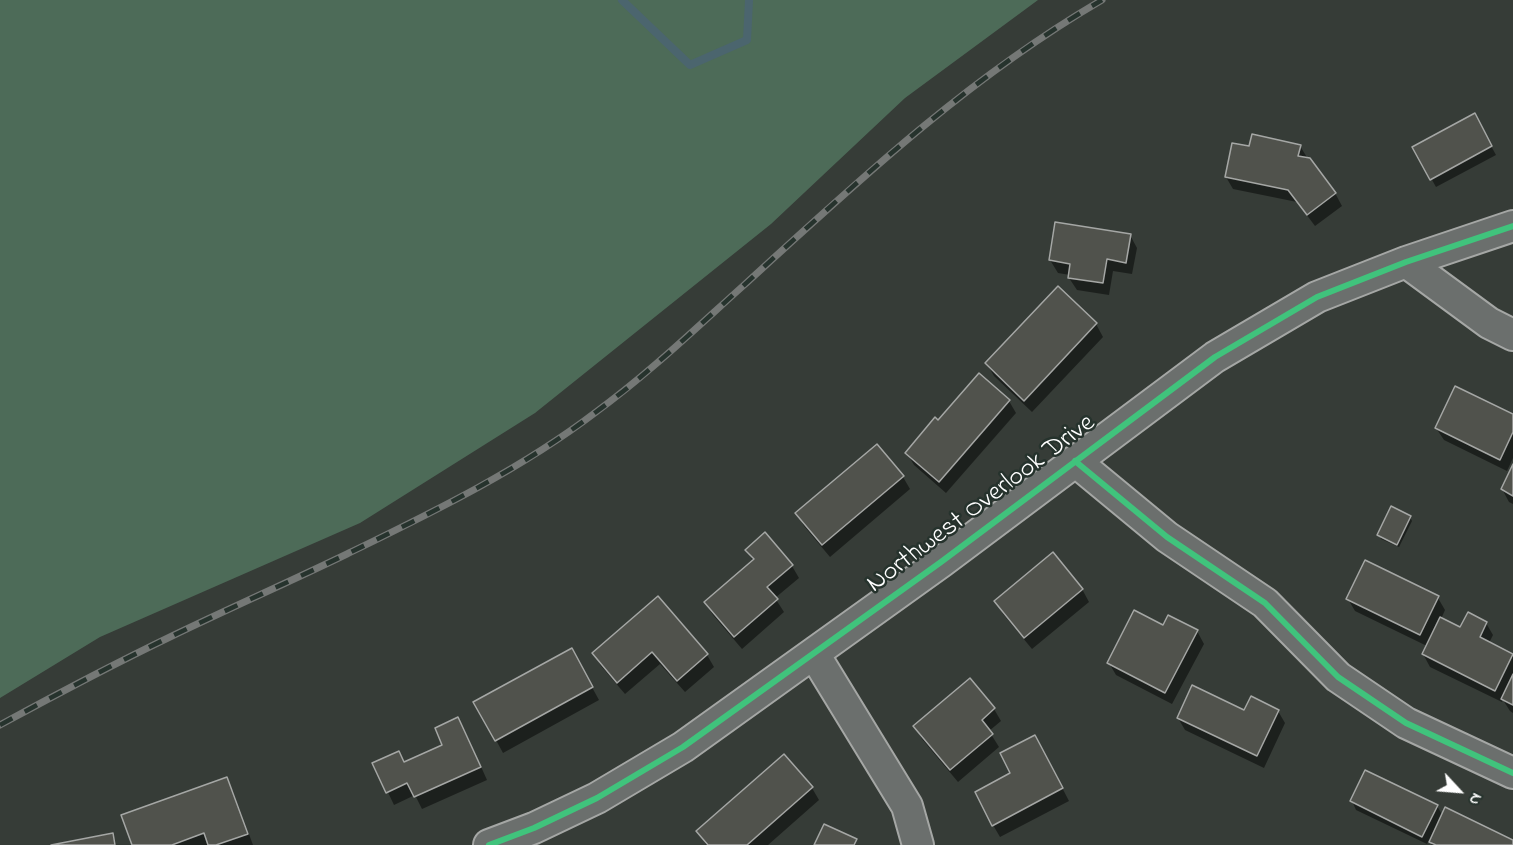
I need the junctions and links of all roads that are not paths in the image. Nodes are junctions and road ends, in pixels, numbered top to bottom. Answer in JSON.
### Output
{"nodes":[{"id":1,"x":1513,"y":226,"type":"edge"},
{"id":2,"x":1406,"y":262,"type":"junction"},
{"id":3,"x":1513,"y":335,"type":"edge"},
{"id":4,"x":1075,"y":461,"type":"junction"},
{"id":5,"x":814,"y":654,"type":"junction"},
{"id":6,"x":1513,"y":772,"type":"edge"},
{"id":7,"x":489,"y":845,"type":"edge"},
{"id":8,"x":918,"y":845,"type":"edge"}],
"edges":[{"from":1,"to":2,"type":"street","name":"Northwest Overlook Drive"},
{"from":2,"to":3,"type":"street"},
{"from":2,"to":4,"type":"street","name":"Northwest Overlook Drive"},
{"from":4,"to":5,"type":"street","name":"Northwest Overlook Drive"},
{"from":4,"to":6,"type":"street"},
{"from":5,"to":7,"type":"street","name":"Northwest Overlook Drive"},
{"from":5,"to":8,"type":"street"}]}
